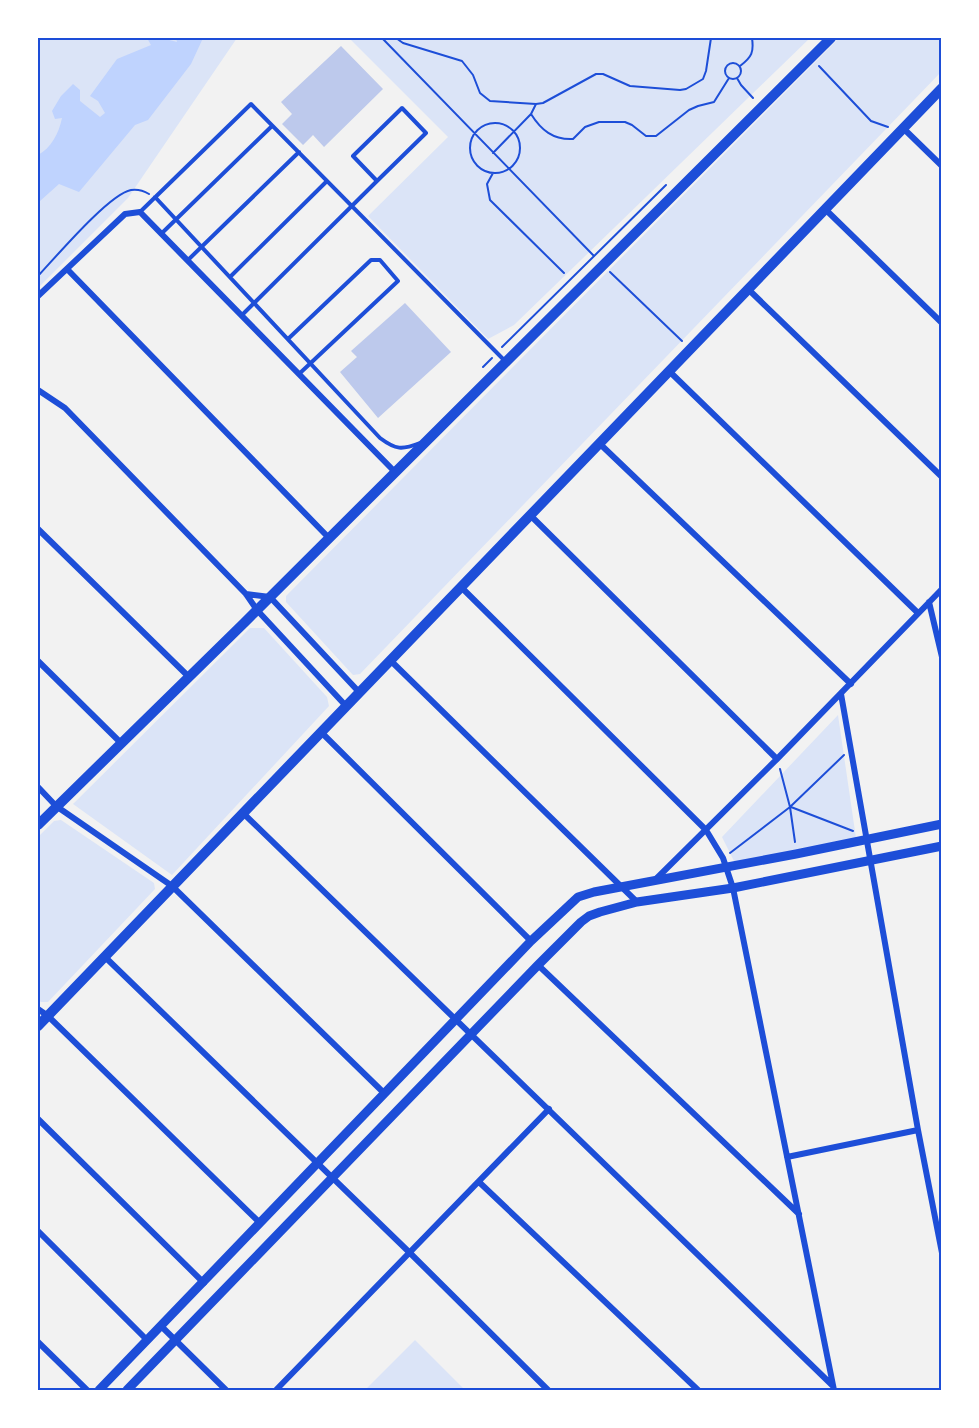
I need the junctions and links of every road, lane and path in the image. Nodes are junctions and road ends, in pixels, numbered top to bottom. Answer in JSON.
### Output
{"nodes":[{"id":1,"x":382,"y":38,"type":"edge"},
{"id":2,"x":396,"y":38,"type":"edge"},
{"id":3,"x":711,"y":38,"type":"edge"},
{"id":4,"x":752,"y":38,"type":"edge"},
{"id":5,"x":831,"y":38,"type":"edge"},
{"id":6,"x":811,"y":58,"type":"junction"},
{"id":7,"x":740,"y":66,"type":"junction"},
{"id":8,"x":729,"y":78,"type":"junction"},
{"id":9,"x":737,"y":78,"type":"junction"},
{"id":10,"x":942,"y":88,"type":"edge"},
{"id":11,"x":536,"y":104,"type":"junction"},
{"id":12,"x":762,"y":106,"type":"junction"},
{"id":13,"x":531,"y":114,"type":"junction"},
{"id":14,"x":272,"y":126,"type":"junction"},
{"id":15,"x":514,"y":131,"type":"junction"},
{"id":16,"x":899,"y":132,"type":"junction"},
{"id":17,"x":474,"y":134,"type":"junction"},
{"id":18,"x":299,"y":153,"type":"junction"},
{"id":19,"x":493,"y":153,"type":"junction"},
{"id":20,"x":942,"y":166,"type":"edge"},
{"id":21,"x":508,"y":169,"type":"junction"},
{"id":22,"x":493,"y":173,"type":"junction"},
{"id":23,"x":327,"y":181,"type":"junction"},
{"id":24,"x":377,"y":181,"type":"junction"},
{"id":25,"x":155,"y":197,"type":"junction"},
{"id":26,"x":352,"y":206,"type":"junction"},
{"id":27,"x":825,"y":208,"type":"junction"},
{"id":28,"x":140,"y":212,"type":"junction"},
{"id":29,"x":176,"y":219,"type":"junction"},
{"id":30,"x":161,"y":234,"type":"junction"},
{"id":31,"x":202,"y":247,"type":"junction"},
{"id":32,"x":187,"y":260,"type":"junction"},
{"id":33,"x":603,"y":265,"type":"junction"},
{"id":34,"x":67,"y":269,"type":"junction"},
{"id":35,"x":564,"y":273,"type":"dead end"},
{"id":36,"x":38,"y":276,"type":"edge"},
{"id":37,"x":230,"y":277,"type":"junction"},
{"id":38,"x":748,"y":289,"type":"junction"},
{"id":39,"x":38,"y":296,"type":"edge"},
{"id":40,"x":254,"y":303,"type":"junction"},
{"id":41,"x":242,"y":316,"type":"junction"},
{"id":42,"x":942,"y":323,"type":"edge"},
{"id":43,"x":288,"y":339,"type":"junction"},
{"id":44,"x":690,"y":349,"type":"junction"},
{"id":45,"x":506,"y":362,"type":"junction"},
{"id":46,"x":310,"y":363,"type":"junction"},
{"id":47,"x":669,"y":371,"type":"junction"},
{"id":48,"x":299,"y":374,"type":"junction"},
{"id":49,"x":38,"y":390,"type":"edge"},
{"id":50,"x":428,"y":440,"type":"junction"},
{"id":51,"x":599,"y":443,"type":"junction"},
{"id":52,"x":395,"y":472,"type":"junction"},
{"id":53,"x":942,"y":477,"type":"edge"},
{"id":54,"x":530,"y":515,"type":"junction"},
{"id":55,"x":38,"y":528,"type":"edge"},
{"id":56,"x":329,"y":538,"type":"junction"},
{"id":57,"x":461,"y":587,"type":"junction"},
{"id":58,"x":942,"y":589,"type":"edge"},
{"id":59,"x":246,"y":594,"type":"junction"},
{"id":60,"x":270,"y":597,"type":"junction"},
{"id":61,"x":929,"y":602,"type":"junction"},
{"id":62,"x":257,"y":610,"type":"junction"},
{"id":63,"x":918,"y":613,"type":"junction"},
{"id":64,"x":942,"y":657,"type":"edge"},
{"id":65,"x":390,"y":660,"type":"junction"},
{"id":66,"x":38,"y":661,"type":"edge"},
{"id":67,"x":189,"y":677,"type":"junction"},
{"id":68,"x":851,"y":684,"type":"junction"},
{"id":69,"x":359,"y":692,"type":"junction"},
{"id":70,"x":841,"y":694,"type":"junction"},
{"id":71,"x":346,"y":706,"type":"junction"},
{"id":72,"x":321,"y":732,"type":"junction"},
{"id":73,"x":121,"y":743,"type":"junction"},
{"id":74,"x":851,"y":749,"type":"junction"},
{"id":75,"x":777,"y":759,"type":"junction"},
{"id":76,"x":38,"y":787,"type":"edge"},
{"id":77,"x":57,"y":807,"type":"junction"},
{"id":78,"x":790,"y":807,"type":"junction"},
{"id":79,"x":243,"y":813,"type":"junction"},
{"id":80,"x":942,"y":824,"type":"edge"},
{"id":81,"x":38,"y":825,"type":"edge"},
{"id":82,"x":706,"y":830,"type":"junction"},
{"id":83,"x":867,"y":838,"type":"junction"},
{"id":84,"x":942,"y":846,"type":"edge"},
{"id":85,"x":796,"y":854,"type":"junction"},
{"id":86,"x":871,"y":860,"type":"junction"},
{"id":87,"x":724,"y":863,"type":"junction"},
{"id":88,"x":654,"y":881,"type":"junction"},
{"id":89,"x":620,"y":885,"type":"junction"},
{"id":90,"x":172,"y":886,"type":"junction"},
{"id":91,"x":734,"y":888,"type":"junction"},
{"id":92,"x":637,"y":902,"type":"junction"},
{"id":93,"x":531,"y":941,"type":"junction"},
{"id":94,"x":104,"y":956,"type":"junction"},
{"id":95,"x":538,"y":965,"type":"junction"},
{"id":96,"x":38,"y":1010,"type":"edge"},
{"id":97,"x":48,"y":1016,"type":"junction"},
{"id":98,"x":457,"y":1019,"type":"junction"},
{"id":99,"x":38,"y":1026,"type":"edge"},
{"id":100,"x":471,"y":1033,"type":"junction"},
{"id":101,"x":384,"y":1093,"type":"junction"},
{"id":102,"x":549,"y":1109,"type":"junction"},
{"id":103,"x":38,"y":1119,"type":"edge"},
{"id":104,"x":918,"y":1130,"type":"junction"},
{"id":105,"x":788,"y":1157,"type":"junction"},
{"id":106,"x":316,"y":1164,"type":"junction"},
{"id":107,"x":332,"y":1178,"type":"junction"},
{"id":108,"x":479,"y":1182,"type":"junction"},
{"id":109,"x":799,"y":1214,"type":"junction"},
{"id":110,"x":260,"y":1223,"type":"junction"},
{"id":111,"x":38,"y":1231,"type":"edge"},
{"id":112,"x":409,"y":1252,"type":"junction"},
{"id":113,"x":942,"y":1253,"type":"edge"},
{"id":114,"x":204,"y":1283,"type":"junction"},
{"id":115,"x":161,"y":1326,"type":"junction"},
{"id":116,"x":147,"y":1340,"type":"junction"},
{"id":117,"x":177,"y":1340,"type":"junction"},
{"id":118,"x":38,"y":1342,"type":"edge"},
{"id":119,"x":834,"y":1388,"type":"edge"},
{"id":120,"x":87,"y":1390,"type":"edge"},
{"id":121,"x":99,"y":1390,"type":"edge"},
{"id":122,"x":127,"y":1390,"type":"edge"},
{"id":123,"x":226,"y":1390,"type":"edge"},
{"id":124,"x":276,"y":1390,"type":"edge"},
{"id":125,"x":548,"y":1390,"type":"edge"},
{"id":126,"x":698,"y":1390,"type":"edge"}],
"edges":[{"from":1,"to":17,"type":"path"},
{"from":2,"to":11,"type":"path"},
{"from":3,"to":11,"type":"path"},
{"from":4,"to":7,"type":"path"},
{"from":5,"to":6,"type":"main road"},
{"from":6,"to":12,"type":"main road"},
{"from":6,"to":16,"type":"path"},
{"from":7,"to":8,"type":"path"},
{"from":7,"to":9,"type":"path"},
{"from":8,"to":9,"type":"path"},
{"from":8,"to":13,"type":"path"},
{"from":9,"to":12,"type":"path"},
{"from":10,"to":16,"type":"main road"},
{"from":11,"to":13,"type":"path"},
{"from":12,"to":33,"type":"main road"},
{"from":13,"to":15,"type":"path"},
{"from":14,"to":18,"type":"lane"},
{"from":14,"to":25,"type":"lane"},
{"from":14,"to":29,"type":"lane"},
{"from":15,"to":17,"type":"path"},
{"from":15,"to":19,"type":"path"},
{"from":15,"to":21,"type":"path"},
{"from":16,"to":20,"type":"street"},
{"from":16,"to":27,"type":"main road"},
{"from":17,"to":19,"type":"path"},
{"from":17,"to":22,"type":"path"},
{"from":18,"to":23,"type":"lane"},
{"from":18,"to":31,"type":"lane"},
{"from":19,"to":21,"type":"path"},
{"from":21,"to":22,"type":"path"},
{"from":21,"to":33,"type":"path"},
{"from":22,"to":35,"type":"path"},
{"from":23,"to":26,"type":"lane"},
{"from":23,"to":37,"type":"lane"},
{"from":24,"to":24,"type":"lane"},
{"from":24,"to":26,"type":"lane"},
{"from":25,"to":28,"type":"lane"},
{"from":25,"to":29,"type":"lane"},
{"from":25,"to":36,"type":"path"},
{"from":26,"to":40,"type":"lane"},
{"from":26,"to":45,"type":"lane"},
{"from":27,"to":38,"type":"main road"},
{"from":27,"to":42,"type":"street"},
{"from":28,"to":30,"type":"street"},
{"from":28,"to":34,"type":"street"},
{"from":29,"to":30,"type":"lane"},
{"from":29,"to":31,"type":"lane"},
{"from":30,"to":32,"type":"street"},
{"from":31,"to":32,"type":"lane"},
{"from":31,"to":37,"type":"lane"},
{"from":32,"to":41,"type":"street"},
{"from":33,"to":44,"type":"path"},
{"from":33,"to":45,"type":"main road"},
{"from":34,"to":39,"type":"street"},
{"from":34,"to":56,"type":"street"},
{"from":37,"to":40,"type":"lane"},
{"from":38,"to":44,"type":"main road"},
{"from":38,"to":53,"type":"street"},
{"from":40,"to":41,"type":"lane"},
{"from":40,"to":43,"type":"lane"},
{"from":41,"to":48,"type":"street"},
{"from":43,"to":46,"type":"lane"},
{"from":43,"to":46,"type":"lane"},
{"from":44,"to":47,"type":"main road"},
{"from":45,"to":50,"type":"main road"},
{"from":46,"to":48,"type":"lane"},
{"from":46,"to":50,"type":"lane"},
{"from":47,"to":51,"type":"main road"},
{"from":47,"to":63,"type":"street"},
{"from":48,"to":52,"type":"street"},
{"from":49,"to":59,"type":"street"},
{"from":50,"to":52,"type":"main road"},
{"from":51,"to":54,"type":"main road"},
{"from":51,"to":68,"type":"street"},
{"from":52,"to":56,"type":"main road"},
{"from":54,"to":57,"type":"main road"},
{"from":54,"to":75,"type":"street"},
{"from":55,"to":67,"type":"street"},
{"from":56,"to":60,"type":"main road"},
{"from":57,"to":65,"type":"main road"},
{"from":57,"to":82,"type":"street"},
{"from":58,"to":61,"type":"street"},
{"from":59,"to":60,"type":"street"},
{"from":59,"to":62,"type":"street"},
{"from":60,"to":62,"type":"main road"},
{"from":60,"to":69,"type":"street"},
{"from":61,"to":63,"type":"street"},
{"from":61,"to":64,"type":"street"},
{"from":62,"to":67,"type":"main road"},
{"from":62,"to":71,"type":"street"},
{"from":63,"to":68,"type":"street"},
{"from":65,"to":69,"type":"main road"},
{"from":65,"to":89,"type":"street"},
{"from":66,"to":73,"type":"street"},
{"from":67,"to":73,"type":"main road"},
{"from":68,"to":70,"type":"street"},
{"from":69,"to":71,"type":"main road"},
{"from":70,"to":74,"type":"street"},
{"from":70,"to":75,"type":"street"},
{"from":71,"to":72,"type":"main road"},
{"from":72,"to":79,"type":"main road"},
{"from":72,"to":93,"type":"street"},
{"from":73,"to":77,"type":"main road"},
{"from":74,"to":78,"type":"path"},
{"from":74,"to":83,"type":"street"},
{"from":75,"to":78,"type":"path"},
{"from":75,"to":82,"type":"street"},
{"from":76,"to":77,"type":"street"},
{"from":77,"to":81,"type":"main road"},
{"from":77,"to":90,"type":"street"},
{"from":78,"to":83,"type":"path"},
{"from":78,"to":85,"type":"path"},
{"from":78,"to":87,"type":"path"},
{"from":79,"to":90,"type":"main road"},
{"from":79,"to":98,"type":"street"},
{"from":80,"to":83,"type":"street"},
{"from":82,"to":87,"type":"street"},
{"from":82,"to":88,"type":"street"},
{"from":83,"to":85,"type":"street"},
{"from":83,"to":86,"type":"street"},
{"from":84,"to":86,"type":"street"},
{"from":85,"to":87,"type":"street"},
{"from":86,"to":91,"type":"street"},
{"from":86,"to":104,"type":"street"},
{"from":87,"to":88,"type":"street"},
{"from":87,"to":91,"type":"street"},
{"from":88,"to":89,"type":"street"},
{"from":89,"to":92,"type":"street"},
{"from":89,"to":93,"type":"street"},
{"from":90,"to":94,"type":"main road"},
{"from":90,"to":101,"type":"street"},
{"from":91,"to":92,"type":"street"},
{"from":91,"to":105,"type":"street"},
{"from":92,"to":95,"type":"street"},
{"from":93,"to":98,"type":"street"},
{"from":94,"to":97,"type":"main road"},
{"from":94,"to":106,"type":"street"},
{"from":95,"to":100,"type":"street"},
{"from":95,"to":109,"type":"street"},
{"from":96,"to":97,"type":"street"},
{"from":97,"to":99,"type":"main road"},
{"from":97,"to":110,"type":"street"},
{"from":98,"to":100,"type":"street"},
{"from":98,"to":101,"type":"street"},
{"from":100,"to":102,"type":"street"},
{"from":100,"to":107,"type":"street"},
{"from":101,"to":106,"type":"street"},
{"from":102,"to":108,"type":"street"},
{"from":102,"to":119,"type":"street"},
{"from":103,"to":114,"type":"street"},
{"from":104,"to":105,"type":"street"},
{"from":104,"to":113,"type":"street"},
{"from":105,"to":109,"type":"street"},
{"from":106,"to":107,"type":"street"},
{"from":106,"to":110,"type":"street"},
{"from":107,"to":112,"type":"street"},
{"from":107,"to":117,"type":"street"},
{"from":108,"to":112,"type":"street"},
{"from":108,"to":126,"type":"street"},
{"from":109,"to":119,"type":"street"},
{"from":110,"to":114,"type":"street"},
{"from":111,"to":116,"type":"street"},
{"from":112,"to":124,"type":"street"},
{"from":112,"to":125,"type":"street"},
{"from":114,"to":115,"type":"street"},
{"from":115,"to":116,"type":"street"},
{"from":115,"to":117,"type":"street"},
{"from":116,"to":121,"type":"street"},
{"from":117,"to":122,"type":"street"},
{"from":117,"to":123,"type":"street"},
{"from":118,"to":120,"type":"street"}]}
